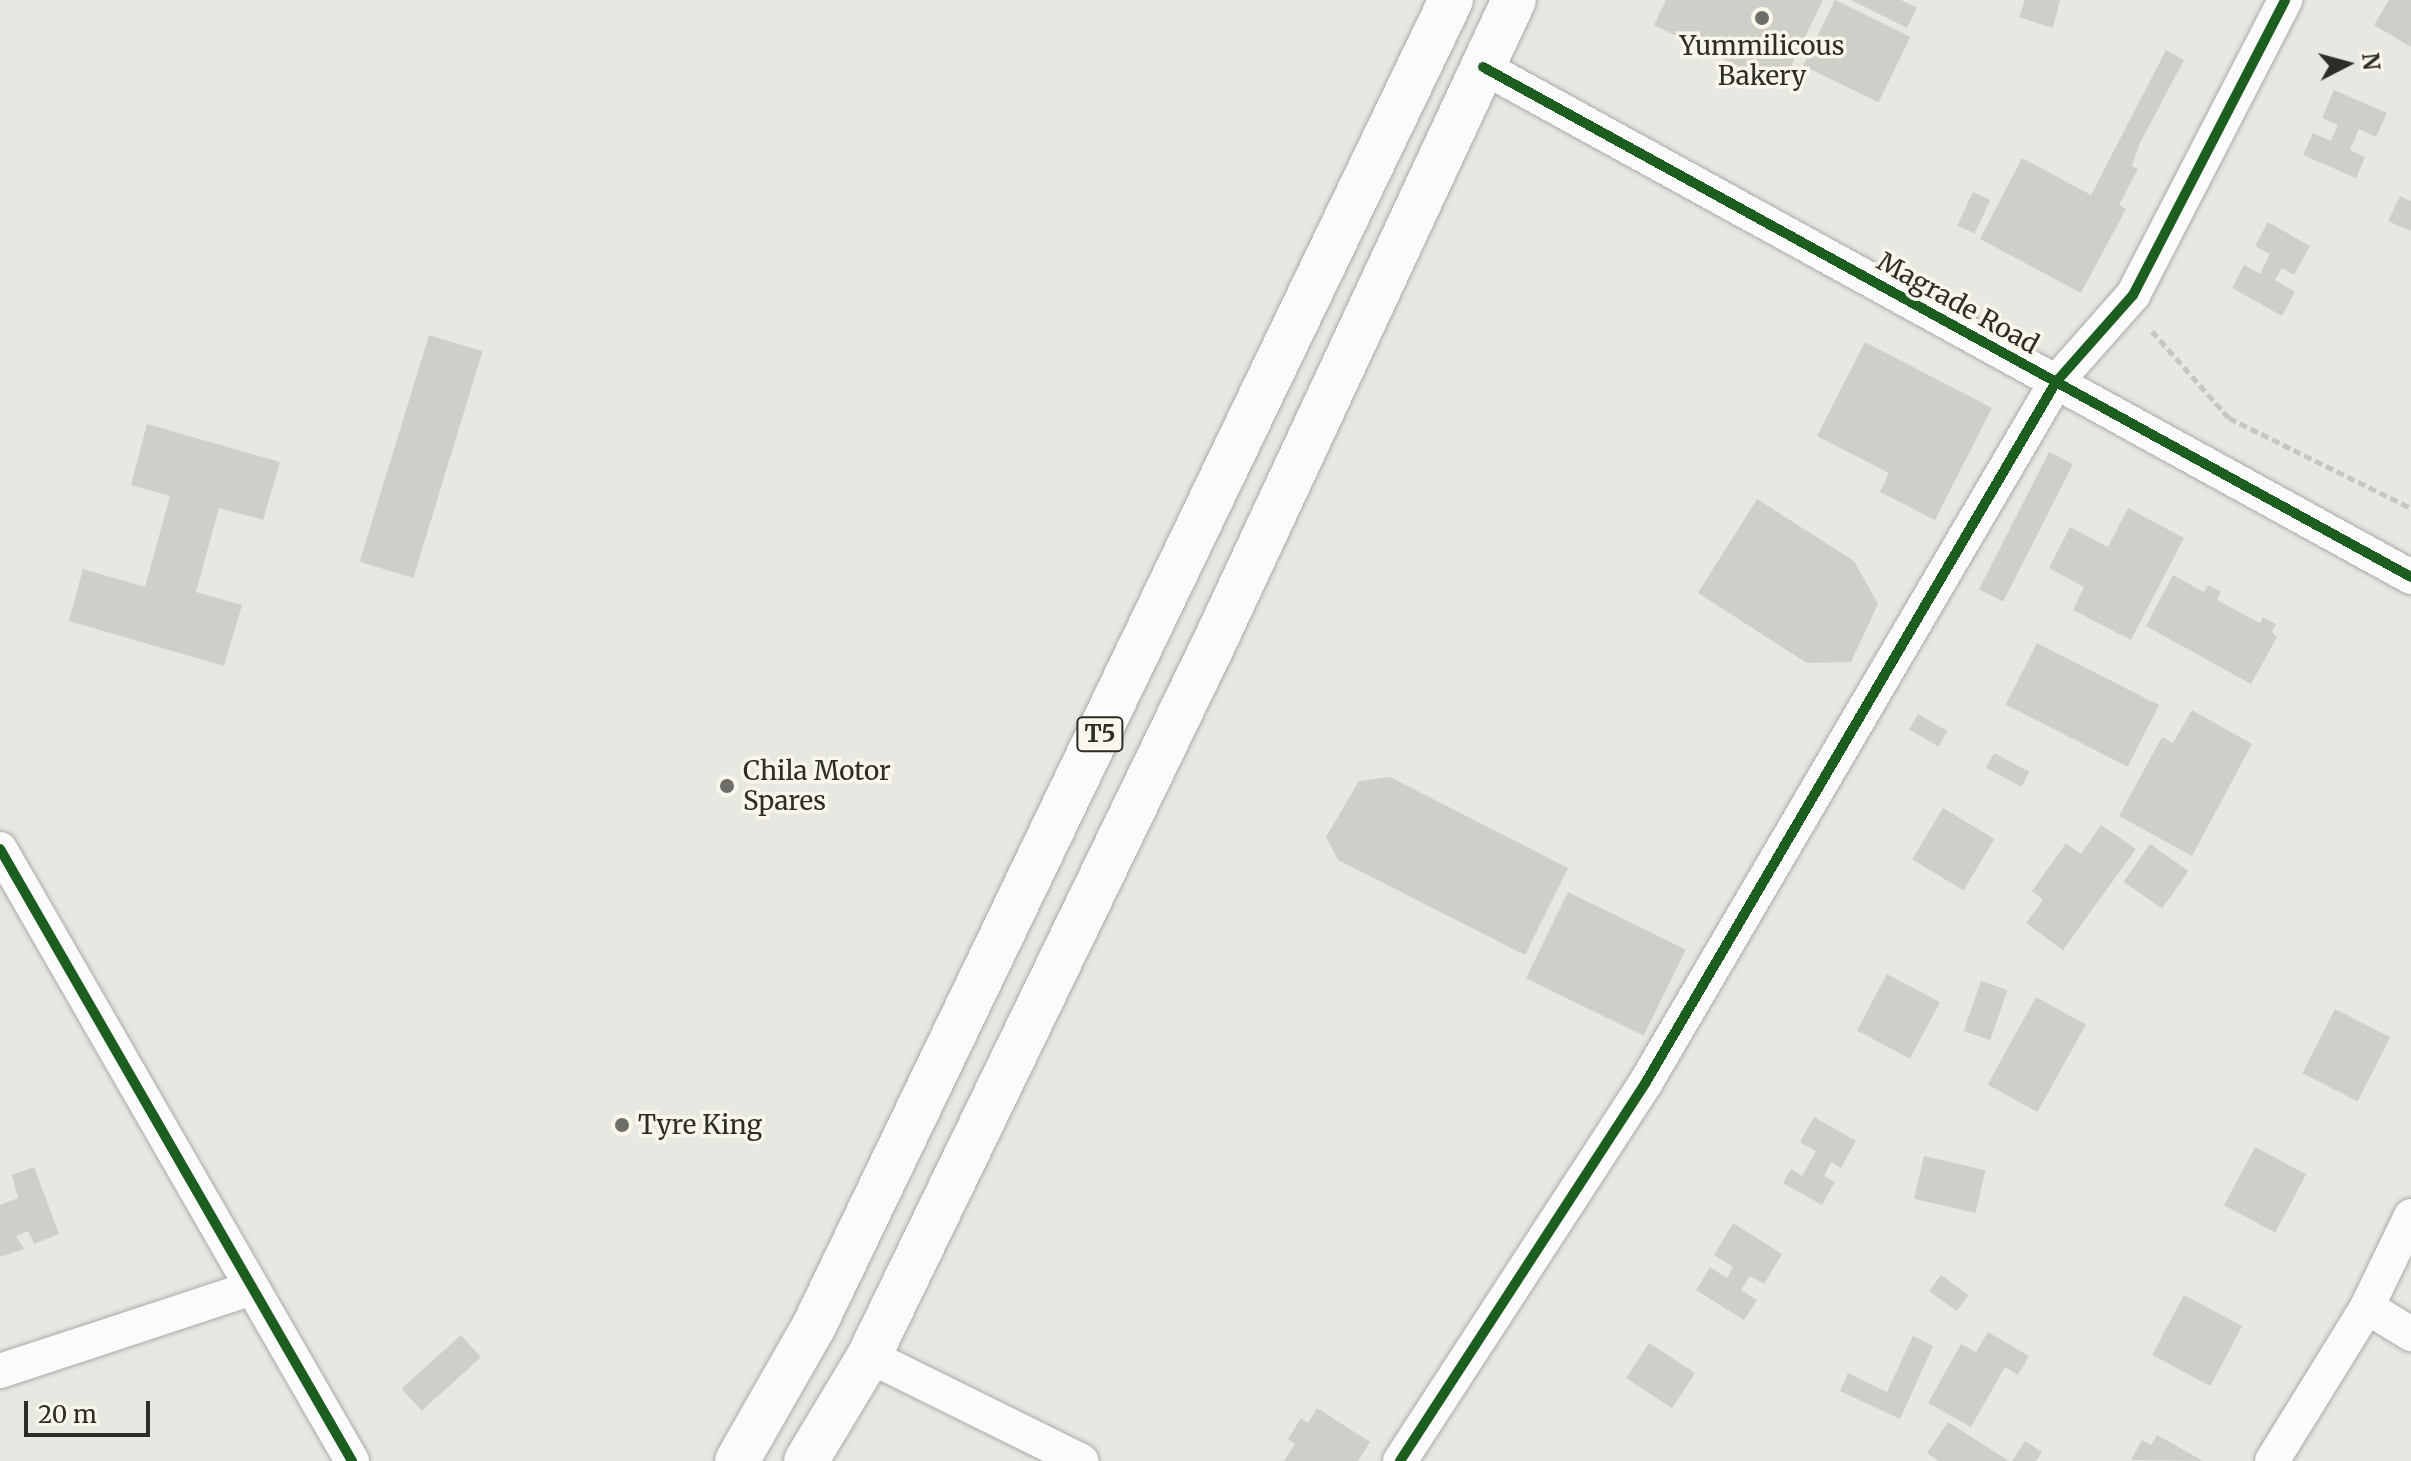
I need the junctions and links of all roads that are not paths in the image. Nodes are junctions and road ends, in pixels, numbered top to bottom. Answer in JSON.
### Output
{"nodes":[{"id":1,"x":1451,"y":0,"type":"edge"},
{"id":2,"x":1514,"y":0,"type":"edge"},
{"id":3,"x":2285,"y":0,"type":"edge"},
{"id":4,"x":1483,"y":67,"type":"junction"},
{"id":5,"x":2056,"y":382,"type":"junction"},
{"id":6,"x":2411,"y":577,"type":"edge"},
{"id":7,"x":0,"y":849,"type":"edge"},
{"id":8,"x":2411,"y":1216,"type":"edge"},
{"id":9,"x":249,"y":1289,"type":"junction"},
{"id":10,"x":2367,"y":1307,"type":"junction"},
{"id":11,"x":2411,"y":1334,"type":"edge"},
{"id":12,"x":869,"y":1356,"type":"junction"},
{"id":13,"x":0,"y":1371,"type":"edge"},
{"id":14,"x":352,"y":1461,"type":"edge"},
{"id":15,"x":737,"y":1461,"type":"edge"},
{"id":16,"x":806,"y":1461,"type":"edge"},
{"id":17,"x":1081,"y":1461,"type":"edge"},
{"id":18,"x":1400,"y":1461,"type":"edge"},
{"id":19,"x":2272,"y":1461,"type":"edge"}],
"edges":[{"from":1,"to":15,"type":"highway","number":"T5"},
{"from":2,"to":4,"type":"highway","number":"T5"},
{"from":3,"to":5,"type":"street"},
{"from":4,"to":5,"type":"street","name":"Magrade Road"},
{"from":4,"to":12,"type":"highway","number":"T5"},
{"from":5,"to":6,"type":"street","name":"Magrade Road"},
{"from":5,"to":18,"type":"street"},
{"from":7,"to":9,"type":"street"},
{"from":8,"to":10,"type":"street"},
{"from":9,"to":13,"type":"street"},
{"from":9,"to":14,"type":"street"},
{"from":10,"to":11,"type":"street"},
{"from":10,"to":19,"type":"street"},
{"from":12,"to":16,"type":"highway","number":"T5"},
{"from":12,"to":17,"type":"street"}]}
